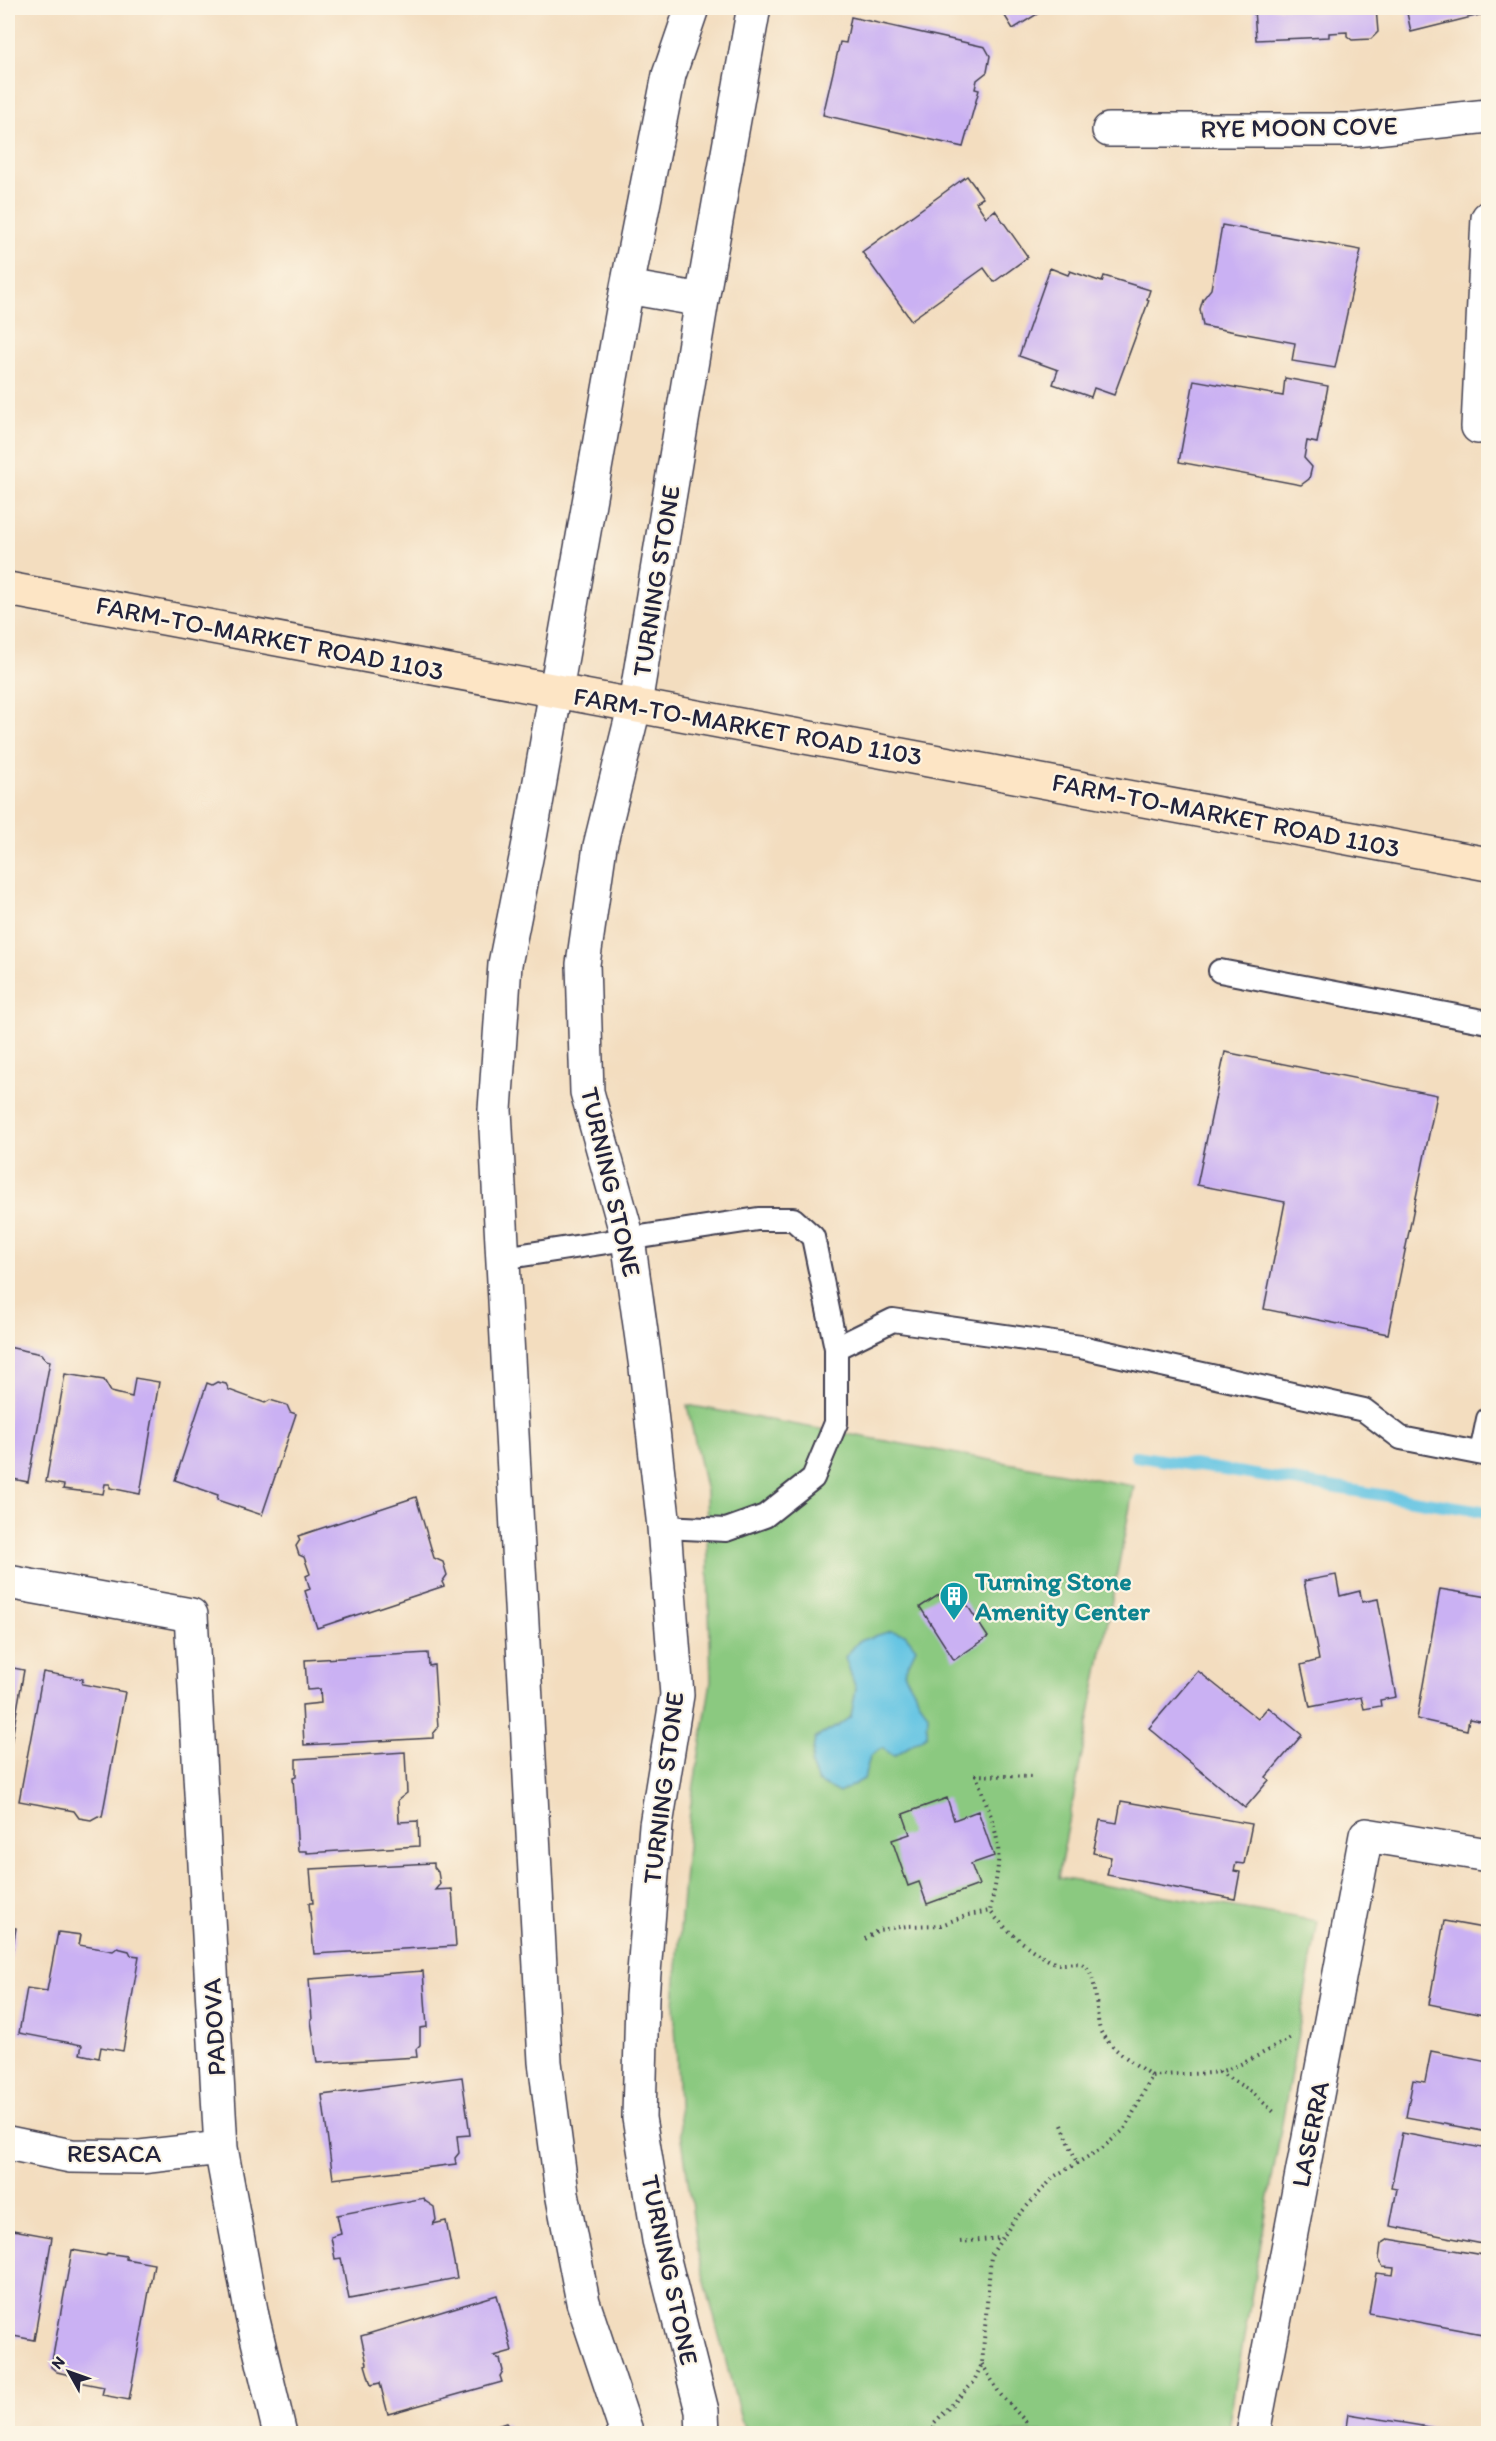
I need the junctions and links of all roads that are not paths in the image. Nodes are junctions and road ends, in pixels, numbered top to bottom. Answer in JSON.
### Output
{"nodes":[{"id":1,"x":693,"y":8,"type":"edge"},
{"id":2,"x":752,"y":8,"type":"edge"},
{"id":3,"x":1488,"y":116,"type":"edge"},
{"id":4,"x":1109,"y":130,"type":"dead end"},
{"id":5,"x":1488,"y":218,"type":"edge"},
{"id":6,"x":627,"y":287,"type":"junction"},
{"id":7,"x":702,"y":300,"type":"junction"},
{"id":8,"x":1478,"y":427,"type":"dead end"},
{"id":9,"x":8,"y":589,"type":"edge"},
{"id":10,"x":555,"y":691,"type":"junction"},
{"id":11,"x":635,"y":704,"type":"junction"},
{"id":12,"x":1488,"y":864,"type":"edge"},
{"id":13,"x":1220,"y":971,"type":"dead end"},
{"id":14,"x":1488,"y":1022,"type":"edge"},
{"id":15,"x":628,"y":1239,"type":"junction"},
{"id":16,"x":503,"y":1258,"type":"junction"},
{"id":17,"x":836,"y":1348,"type":"junction"},
{"id":18,"x":1488,"y":1419,"type":"edge"},
{"id":19,"x":1485,"y":1454,"type":"edge"},
{"id":20,"x":664,"y":1527,"type":"junction"},
{"id":21,"x":8,"y":1582,"type":"edge"},
{"id":22,"x":1488,"y":1855,"type":"edge"},
{"id":23,"x":8,"y":2143,"type":"edge"},
{"id":24,"x":221,"y":2148,"type":"junction"},
{"id":25,"x":280,"y":2433,"type":"edge"},
{"id":26,"x":627,"y":2433,"type":"edge"},
{"id":27,"x":703,"y":2433,"type":"edge"},
{"id":28,"x":1253,"y":2433,"type":"edge"}],
"edges":[{"from":1,"to":6,"type":"street"},
{"from":2,"to":7,"type":"street","name":"TURNING STONE"},
{"from":3,"to":4,"type":"street","name":"RYE MOON COVE"},
{"from":5,"to":8,"type":"street"},
{"from":6,"to":7,"type":"street"},
{"from":6,"to":10,"type":"street"},
{"from":7,"to":11,"type":"street","name":"TURNING STONE"},
{"from":9,"to":10,"type":"main road","name":"FARM-TO-MARKET ROAD 1103"},
{"from":10,"to":11,"type":"main road","name":"FARM-TO-MARKET ROAD 1103"},
{"from":10,"to":16,"type":"street"},
{"from":11,"to":12,"type":"main road","name":"FARM-TO-MARKET ROAD 1103"},
{"from":11,"to":15,"type":"street","name":"TURNING STONE"},
{"from":13,"to":14,"type":"lane"},
{"from":15,"to":16,"type":"lane"},
{"from":15,"to":17,"type":"lane"},
{"from":15,"to":20,"type":"street","name":"TURNING STONE"},
{"from":16,"to":26,"type":"street"},
{"from":17,"to":19,"type":"lane"},
{"from":17,"to":20,"type":"lane"},
{"from":18,"to":19,"type":"lane"},
{"from":20,"to":27,"type":"street","name":"TURNING STONE"},
{"from":21,"to":24,"type":"street","name":"PADOVA"},
{"from":22,"to":28,"type":"street","name":"LASERRA"},
{"from":23,"to":24,"type":"street","name":"RESACA"},
{"from":24,"to":25,"type":"street","name":"PADOVA"}]}
